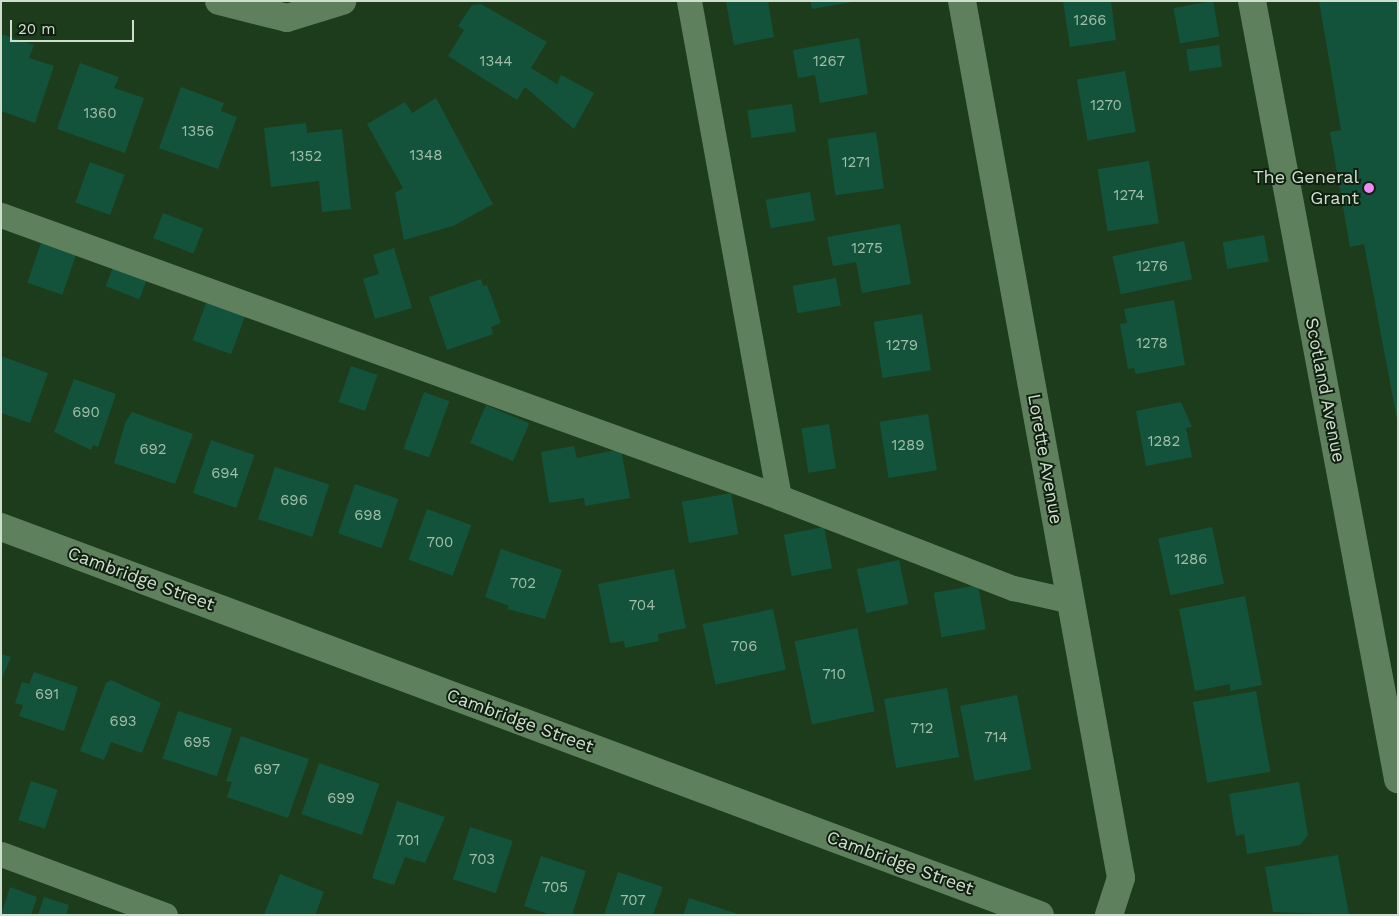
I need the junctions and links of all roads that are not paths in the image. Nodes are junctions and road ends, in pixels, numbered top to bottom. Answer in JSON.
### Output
{"nodes":[{"id":1,"x":219,"y":1,"type":"edge"},
{"id":2,"x":342,"y":1,"type":"edge"},
{"id":3,"x":689,"y":1,"type":"edge"},
{"id":4,"x":962,"y":1,"type":"edge"},
{"id":5,"x":1252,"y":1,"type":"edge"},
{"id":6,"x":1,"y":215,"type":"edge"},
{"id":7,"x":779,"y":497,"type":"junction"},
{"id":8,"x":1,"y":527,"type":"edge"},
{"id":9,"x":1071,"y":601,"type":"junction"},
{"id":10,"x":1398,"y":779,"type":"edge"},
{"id":11,"x":1,"y":854,"type":"edge"},
{"id":12,"x":165,"y":915,"type":"edge"},
{"id":13,"x":1040,"y":915,"type":"edge"},
{"id":14,"x":1109,"y":915,"type":"edge"}],
"edges":[{"from":1,"to":2,"type":"street"},
{"from":3,"to":7,"type":"lane"},
{"from":4,"to":9,"type":"street","name":"Lorette Avenue"},
{"from":5,"to":10,"type":"street","name":"Scotland Avenue"},
{"from":6,"to":7,"type":"lane"},
{"from":7,"to":9,"type":"lane"},
{"from":8,"to":13,"type":"street","name":"Cambridge Street"},
{"from":9,"to":14,"type":"street","name":"Lorette Avenue"},
{"from":11,"to":12,"type":"lane"}]}
